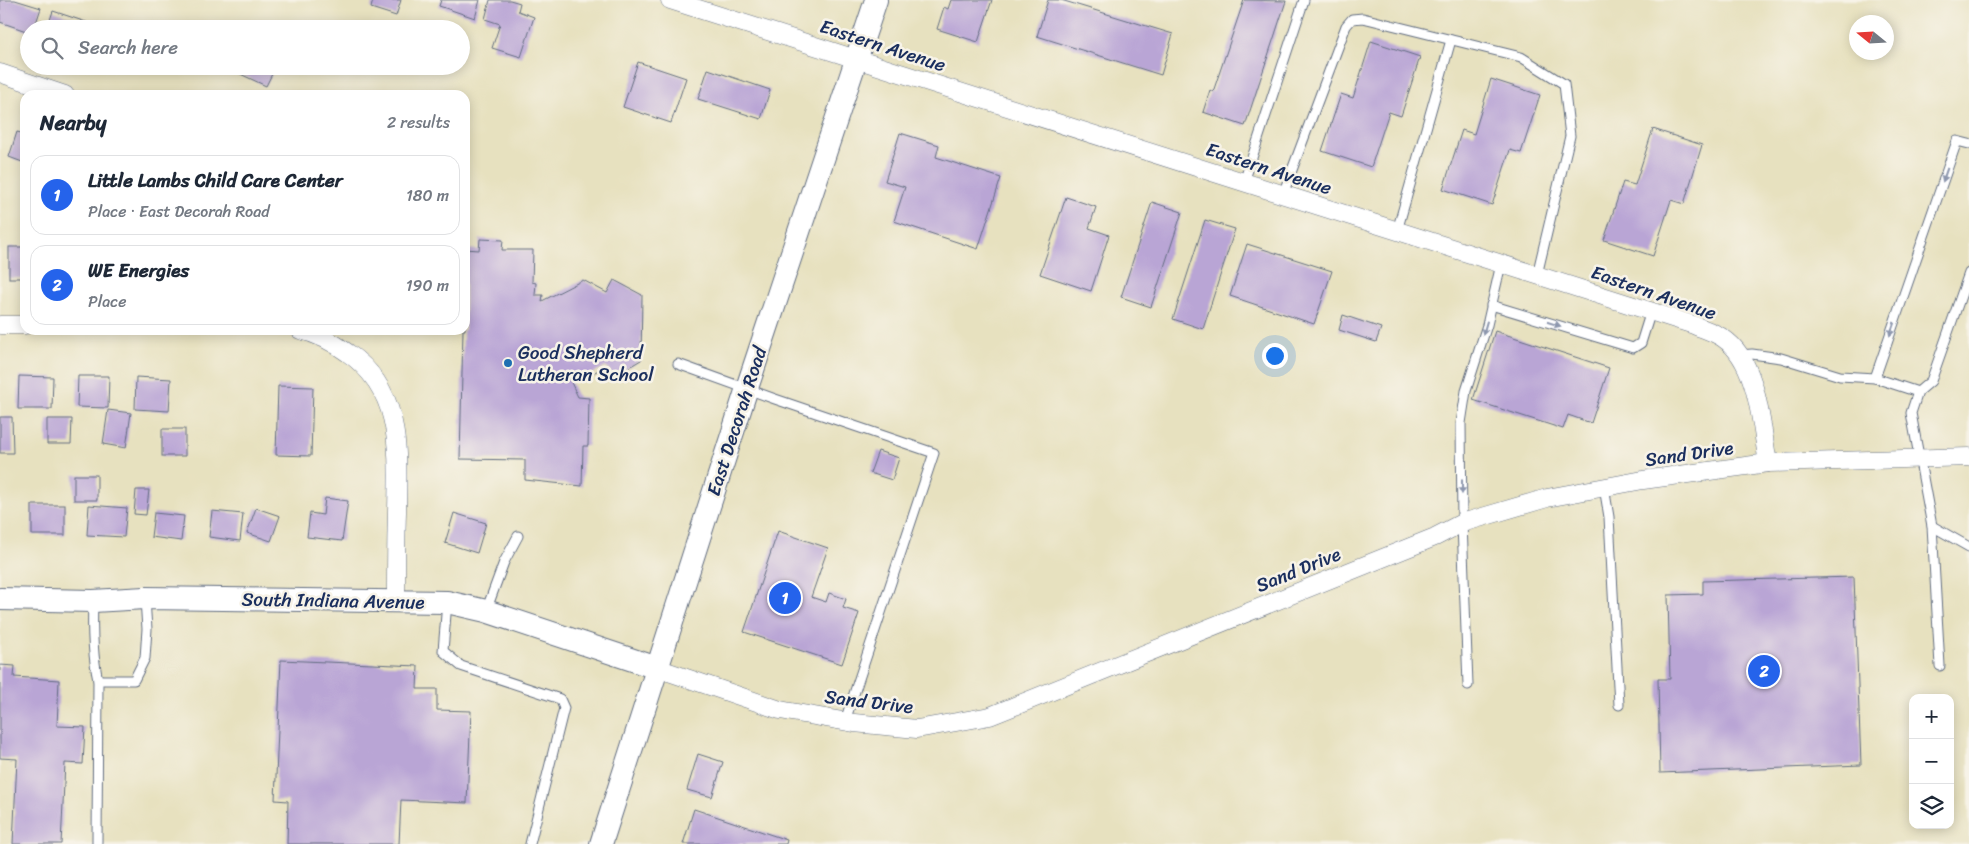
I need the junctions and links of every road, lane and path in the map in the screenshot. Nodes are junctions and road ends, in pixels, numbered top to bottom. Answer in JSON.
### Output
{"nodes":[{"id":1,"x":670,"y":0,"type":"edge"},
{"id":2,"x":876,"y":0,"type":"edge"},
{"id":3,"x":1304,"y":0,"type":"edge"},
{"id":4,"x":1451,"y":40,"type":"junction"},
{"id":5,"x":857,"y":59,"type":"junction"},
{"id":6,"x":0,"y":73,"type":"edge"},
{"id":7,"x":50,"y":90,"type":"edge"},
{"id":8,"x":1969,"y":144,"type":"edge"},
{"id":9,"x":1244,"y":182,"type":"junction"},
{"id":10,"x":1283,"y":194,"type":"junction"},
{"id":11,"x":1398,"y":231,"type":"junction"},
{"id":12,"x":1501,"y":264,"type":"junction"},
{"id":13,"x":1969,"y":273,"type":"edge"},
{"id":14,"x":1536,"y":275,"type":"junction"},
{"id":15,"x":1491,"y":305,"type":"junction"},
{"id":16,"x":1651,"y":311,"type":"junction"},
{"id":17,"x":0,"y":325,"type":"edge"},
{"id":18,"x":20,"y":325,"type":"edge"},
{"id":19,"x":319,"y":335,"type":"edge"},
{"id":20,"x":1740,"y":355,"type":"junction"},
{"id":21,"x":678,"y":364,"type":"dead end"},
{"id":22,"x":1875,"y":378,"type":"junction"},
{"id":23,"x":747,"y":388,"type":"junction"},
{"id":24,"x":1918,"y":392,"type":"junction"},
{"id":25,"x":1969,"y":457,"type":"edge"},
{"id":26,"x":1920,"y":458,"type":"junction"},
{"id":27,"x":1768,"y":463,"type":"junction"},
{"id":28,"x":1604,"y":487,"type":"junction"},
{"id":29,"x":1462,"y":524,"type":"junction"},
{"id":30,"x":1932,"y":526,"type":"junction"},
{"id":31,"x":518,"y":536,"type":"dead end"},
{"id":32,"x":1969,"y":547,"type":"edge"},
{"id":33,"x":145,"y":598,"type":"junction"},
{"id":34,"x":0,"y":599,"type":"edge"},
{"id":35,"x":396,"y":600,"type":"junction"},
{"id":36,"x":93,"y":601,"type":"junction"},
{"id":37,"x":447,"y":602,"type":"junction"},
{"id":38,"x":486,"y":611,"type":"junction"},
{"id":39,"x":1940,"y":666,"type":"dead end"},
{"id":40,"x":656,"y":668,"type":"junction"},
{"id":41,"x":98,"y":680,"type":"junction"},
{"id":42,"x":1468,"y":686,"type":"dead end"},
{"id":43,"x":1619,"y":705,"type":"dead end"},
{"id":44,"x":845,"y":721,"type":"junction"},
{"id":45,"x":97,"y":844,"type":"edge"},
{"id":46,"x":530,"y":844,"type":"edge"},
{"id":47,"x":601,"y":844,"type":"edge"}],
"edges":[{"from":1,"to":5,"type":"street","name":"Eastern Avenue"},
{"from":2,"to":5,"type":"street","name":"East Decorah Road"},
{"from":3,"to":9,"type":"lane"},
{"from":4,"to":10,"type":"lane"},
{"from":4,"to":11,"type":"lane"},
{"from":4,"to":14,"type":"lane"},
{"from":5,"to":9,"type":"street","name":"Eastern Avenue"},
{"from":5,"to":23,"type":"street","name":"East Decorah Road"},
{"from":6,"to":7,"type":"street"},
{"from":8,"to":22,"type":"lane","one_way":true},
{"from":9,"to":10,"type":"street","name":"Eastern Avenue"},
{"from":10,"to":11,"type":"street","name":"Eastern Avenue"},
{"from":11,"to":12,"type":"street","name":"Eastern Avenue"},
{"from":12,"to":14,"type":"street","name":"Eastern Avenue"},
{"from":12,"to":15,"type":"lane"},
{"from":13,"to":24,"type":"lane"},
{"from":14,"to":16,"type":"street","name":"Eastern Avenue"},
{"from":15,"to":16,"type":"lane","one_way":true},
{"from":15,"to":29,"type":"lane","one_way":true},
{"from":16,"to":20,"type":"street","name":"Eastern Avenue"},
{"from":17,"to":18,"type":"street"},
{"from":19,"to":35,"type":"street"},
{"from":20,"to":22,"type":"lane"},
{"from":20,"to":27,"type":"street","name":"Eastern Avenue"},
{"from":21,"to":23,"type":"lane"},
{"from":22,"to":24,"type":"lane"},
{"from":23,"to":40,"type":"street","name":"East Decorah Road"},
{"from":23,"to":44,"type":"lane"},
{"from":24,"to":26,"type":"lane"},
{"from":25,"to":26,"type":"street","name":"Sand Drive"},
{"from":26,"to":27,"type":"street","name":"Sand Drive"},
{"from":26,"to":30,"type":"lane"},
{"from":27,"to":28,"type":"street","name":"Sand Drive"},
{"from":28,"to":29,"type":"street","name":"Sand Drive"},
{"from":28,"to":43,"type":"lane"},
{"from":29,"to":42,"type":"lane"},
{"from":29,"to":44,"type":"street","name":"Sand Drive"},
{"from":30,"to":32,"type":"lane"},
{"from":30,"to":39,"type":"lane"},
{"from":31,"to":38,"type":"lane"},
{"from":33,"to":35,"type":"street","name":"South Indiana Avenue"},
{"from":33,"to":36,"type":"street","name":"South Indiana Avenue"},
{"from":33,"to":41,"type":"lane"},
{"from":34,"to":36,"type":"street","name":"South Indiana Avenue"},
{"from":35,"to":37,"type":"street","name":"South Indiana Avenue"},
{"from":36,"to":41,"type":"lane"},
{"from":37,"to":38,"type":"street","name":"South Indiana Avenue"},
{"from":37,"to":46,"type":"lane"},
{"from":38,"to":40,"type":"street","name":"South Indiana Avenue"},
{"from":40,"to":44,"type":"street","name":"Sand Drive"},
{"from":40,"to":47,"type":"street","name":"East Decorah Road"},
{"from":41,"to":45,"type":"lane"}]}
